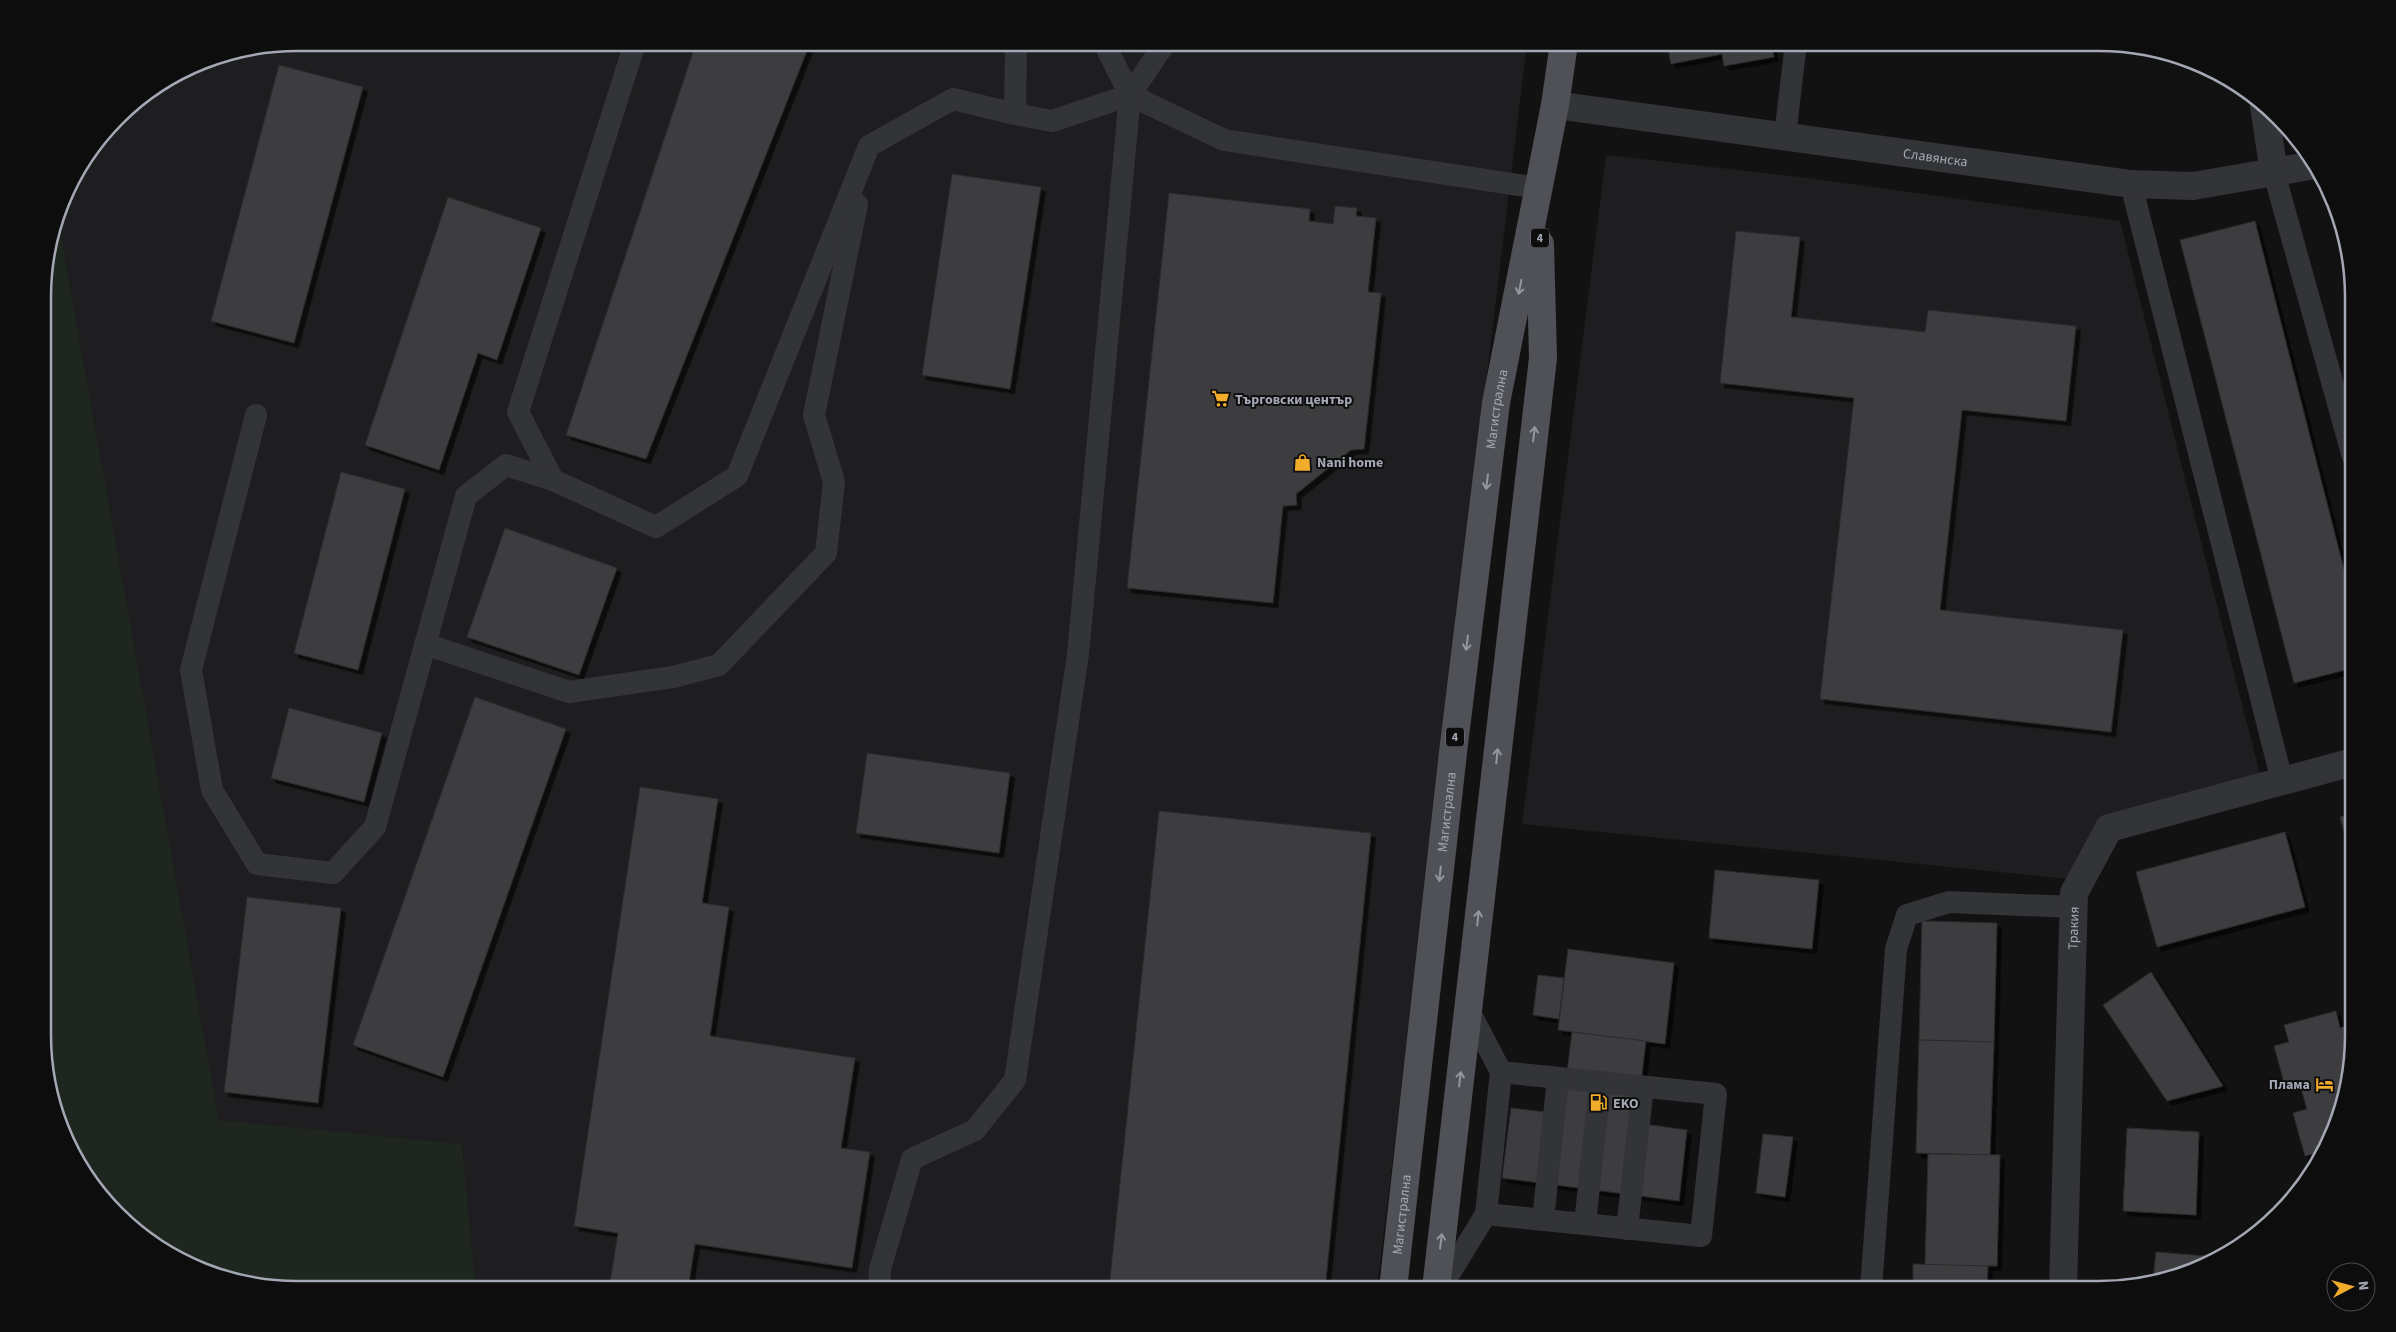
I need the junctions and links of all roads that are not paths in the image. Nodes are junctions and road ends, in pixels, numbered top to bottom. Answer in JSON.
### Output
{"nodes":[{"id":1,"x":632,"y":51,"type":"edge"},
{"id":2,"x":1016,"y":51,"type":"edge"},
{"id":3,"x":1108,"y":51,"type":"edge"},
{"id":4,"x":1159,"y":51,"type":"edge"},
{"id":5,"x":1563,"y":51,"type":"edge"},
{"id":6,"x":1795,"y":51,"type":"edge"},
{"id":7,"x":1130,"y":95,"type":"junction"},
{"id":8,"x":1555,"y":105,"type":"junction"},
{"id":9,"x":1015,"y":114,"type":"junction"},
{"id":10,"x":2266,"y":116,"type":"edge"},
{"id":11,"x":1785,"y":136,"type":"junction"},
{"id":12,"x":869,"y":146,"type":"junction"},
{"id":13,"x":2307,"y":166,"type":"edge"},
{"id":14,"x":2274,"y":172,"type":"junction"},
{"id":15,"x":2131,"y":184,"type":"junction"},
{"id":16,"x":1539,"y":188,"type":"junction"},
{"id":17,"x":256,"y":415,"type":"dead end"},
{"id":18,"x":2345,"y":429,"type":"edge"},
{"id":19,"x":553,"y":480,"type":"junction"},
{"id":20,"x":425,"y":644,"type":"junction"},
{"id":21,"x":2345,"y":764,"type":"edge"},
{"id":22,"x":2282,"y":781,"type":"junction"},
{"id":23,"x":2074,"y":907,"type":"junction"},
{"id":24,"x":1468,"y":1009,"type":"junction"},
{"id":25,"x":1501,"y":1072,"type":"junction"},
{"id":26,"x":1558,"y":1078,"type":"junction"},
{"id":27,"x":1600,"y":1082,"type":"junction"},
{"id":28,"x":1643,"y":1087,"type":"junction"},
{"id":29,"x":1486,"y":1214,"type":"junction"},
{"id":30,"x":1543,"y":1220,"type":"junction"},
{"id":31,"x":1585,"y":1224,"type":"junction"},
{"id":32,"x":1627,"y":1229,"type":"junction"},
{"id":33,"x":879,"y":1281,"type":"edge"},
{"id":34,"x":1394,"y":1281,"type":"edge"},
{"id":35,"x":1437,"y":1281,"type":"edge"},
{"id":36,"x":1445,"y":1281,"type":"edge"},
{"id":37,"x":1872,"y":1281,"type":"edge"},
{"id":38,"x":2063,"y":1281,"type":"edge"}],
"edges":[{"from":1,"to":19,"type":"lane"},
{"from":2,"to":9,"type":"lane"},
{"from":3,"to":7,"type":"lane"},
{"from":4,"to":7,"type":"lane"},
{"from":5,"to":8,"type":"main road","name":"Магистрална","number":"4"},
{"from":6,"to":11,"type":"lane"},
{"from":7,"to":9,"type":"lane"},
{"from":7,"to":16,"type":"lane"},
{"from":7,"to":33,"type":"lane"},
{"from":8,"to":11,"type":"street","name":"Славянска"},
{"from":8,"to":16,"type":"main road","name":"Магистрална","number":"4"},
{"from":9,"to":12,"type":"lane"},
{"from":10,"to":14,"type":"street"},
{"from":11,"to":15,"type":"street","name":"Славянска"},
{"from":12,"to":19,"type":"lane"},
{"from":12,"to":20,"type":"lane"},
{"from":13,"to":14,"type":"street","name":"Славянска"},
{"from":14,"to":15,"type":"street","name":"Славянска"},
{"from":14,"to":18,"type":"lane"},
{"from":15,"to":22,"type":"lane"},
{"from":24,"to":16,"type":"main road","name":"Магистрална","number":"4","one_way":true},
{"from":16,"to":34,"type":"main road","name":"Магистрална","number":"4","one_way":true},
{"from":17,"to":20,"type":"lane"},
{"from":19,"to":20,"type":"lane"},
{"from":21,"to":22,"type":"street","name":"Тракия"},
{"from":22,"to":23,"type":"street","name":"Тракия"},
{"from":23,"to":37,"type":"lane"},
{"from":23,"to":38,"type":"street","name":"Тракия"},
{"from":24,"to":25,"type":"lane"},
{"from":35,"to":24,"type":"main road","name":"Магистрална","number":"4","one_way":true},
{"from":25,"to":26,"type":"lane"},
{"from":25,"to":29,"type":"lane"},
{"from":26,"to":27,"type":"lane"},
{"from":26,"to":30,"type":"lane"},
{"from":27,"to":28,"type":"lane"},
{"from":27,"to":31,"type":"lane"},
{"from":28,"to":32,"type":"lane"},
{"from":28,"to":32,"type":"lane"},
{"from":29,"to":30,"type":"lane"},
{"from":29,"to":36,"type":"lane"},
{"from":30,"to":31,"type":"lane"},
{"from":31,"to":32,"type":"lane"}]}
